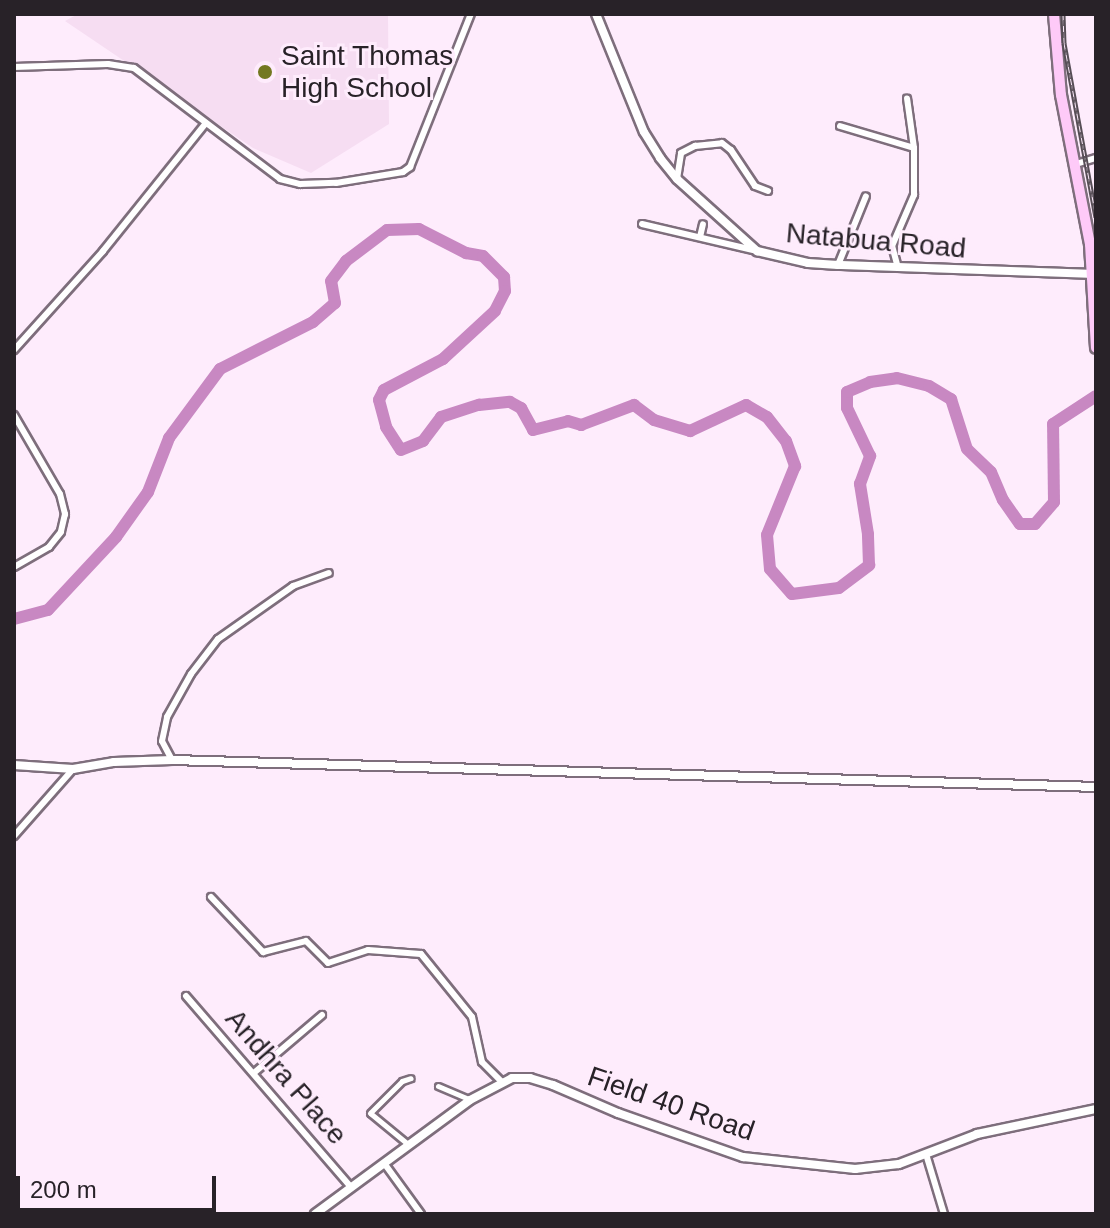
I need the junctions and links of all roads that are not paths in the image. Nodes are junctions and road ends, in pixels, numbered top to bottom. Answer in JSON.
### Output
{"nodes":[{"id":1,"x":471,"y":14,"type":"edge"},
{"id":2,"x":596,"y":14,"type":"edge"},
{"id":3,"x":1054,"y":14,"type":"edge"},
{"id":4,"x":14,"y":67,"type":"edge"},
{"id":5,"x":907,"y":98,"type":"dead end"},
{"id":6,"x":206,"y":123,"type":"junction"},
{"id":7,"x":840,"y":126,"type":"dead end"},
{"id":8,"x":914,"y":148,"type":"junction"},
{"id":9,"x":1096,"y":158,"type":"edge"},
{"id":10,"x":1076,"y":164,"type":"junction"},
{"id":11,"x":677,"y":179,"type":"junction"},
{"id":12,"x":768,"y":191,"type":"dead end"},
{"id":13,"x":866,"y":196,"type":"dead end"},
{"id":14,"x":642,"y":224,"type":"dead end"},
{"id":15,"x":703,"y":224,"type":"dead end"},
{"id":16,"x":700,"y":237,"type":"junction"},
{"id":17,"x":1093,"y":244,"type":"edge"},
{"id":18,"x":757,"y":251,"type":"junction"},
{"id":19,"x":838,"y":265,"type":"junction"},
{"id":20,"x":899,"y":269,"type":"junction"},
{"id":21,"x":1091,"y":274,"type":"junction"},
{"id":22,"x":1096,"y":348,"type":"edge"},
{"id":23,"x":14,"y":350,"type":"edge"},
{"id":24,"x":14,"y":415,"type":"edge"},
{"id":25,"x":14,"y":567,"type":"edge"},
{"id":26,"x":329,"y":573,"type":"dead end"},
{"id":27,"x":172,"y":760,"type":"junction"},
{"id":28,"x":14,"y":765,"type":"edge"},
{"id":29,"x":73,"y":769,"type":"junction"},
{"id":30,"x":1096,"y":787,"type":"edge"},
{"id":31,"x":14,"y":836,"type":"edge"},
{"id":32,"x":211,"y":897,"type":"dead end"},
{"id":33,"x":186,"y":996,"type":"dead end"},
{"id":34,"x":322,"y":1015,"type":"dead end"},
{"id":35,"x":255,"y":1072,"type":"junction"},
{"id":36,"x":411,"y":1078,"type":"dead end"},
{"id":37,"x":502,"y":1082,"type":"junction"},
{"id":38,"x":438,"y":1086,"type":"dead end"},
{"id":39,"x":470,"y":1100,"type":"junction"},
{"id":40,"x":1096,"y":1109,"type":"edge"},
{"id":41,"x":409,"y":1145,"type":"junction"},
{"id":42,"x":926,"y":1154,"type":"junction"},
{"id":43,"x":384,"y":1163,"type":"junction"},
{"id":44,"x":351,"y":1187,"type":"junction"},
{"id":45,"x":315,"y":1214,"type":"edge"},
{"id":46,"x":421,"y":1214,"type":"edge"},
{"id":47,"x":944,"y":1214,"type":"edge"}],
"edges":[{"from":1,"to":6,"type":"street"},
{"from":2,"to":11,"type":"street","name":"Natabua Road"},
{"from":3,"to":10,"type":"highway"},
{"from":4,"to":6,"type":"street"},
{"from":5,"to":8,"type":"street"},
{"from":6,"to":23,"type":"street"},
{"from":7,"to":8,"type":"street"},
{"from":8,"to":20,"type":"street"},
{"from":9,"to":10,"type":"street"},
{"from":10,"to":17,"type":"highway"},
{"from":11,"to":12,"type":"street"},
{"from":11,"to":18,"type":"street","name":"Natabua Road"},
{"from":13,"to":19,"type":"street"},
{"from":14,"to":16,"type":"street"},
{"from":15,"to":16,"type":"street"},
{"from":16,"to":18,"type":"street"},
{"from":17,"to":21,"type":"highway"},
{"from":18,"to":19,"type":"street","name":"Natabua Road"},
{"from":19,"to":20,"type":"street","name":"Natabua Road"},
{"from":20,"to":21,"type":"street","name":"Natabua Road"},
{"from":21,"to":22,"type":"highway"},
{"from":24,"to":25,"type":"street"},
{"from":26,"to":27,"type":"street"},
{"from":27,"to":29,"type":"street"},
{"from":27,"to":30,"type":"street"},
{"from":28,"to":29,"type":"street"},
{"from":29,"to":31,"type":"street"},
{"from":32,"to":37,"type":"street"},
{"from":33,"to":35,"type":"street","name":"Andhra Place"},
{"from":34,"to":35,"type":"street"},
{"from":35,"to":44,"type":"street","name":"Andhra Place"},
{"from":36,"to":41,"type":"street"},
{"from":37,"to":39,"type":"street","name":"Field 40 Road"},
{"from":37,"to":42,"type":"street","name":"Field 40 Road"},
{"from":38,"to":39,"type":"street"},
{"from":39,"to":41,"type":"street","name":"Field 40 Road"},
{"from":40,"to":42,"type":"street","name":"Field 40 Road"},
{"from":41,"to":43,"type":"street","name":"Field 40 Road"},
{"from":42,"to":47,"type":"street"},
{"from":43,"to":44,"type":"street","name":"Field 40 Road"},
{"from":43,"to":46,"type":"street"},
{"from":44,"to":45,"type":"street","name":"Field 40 Road"}]}
